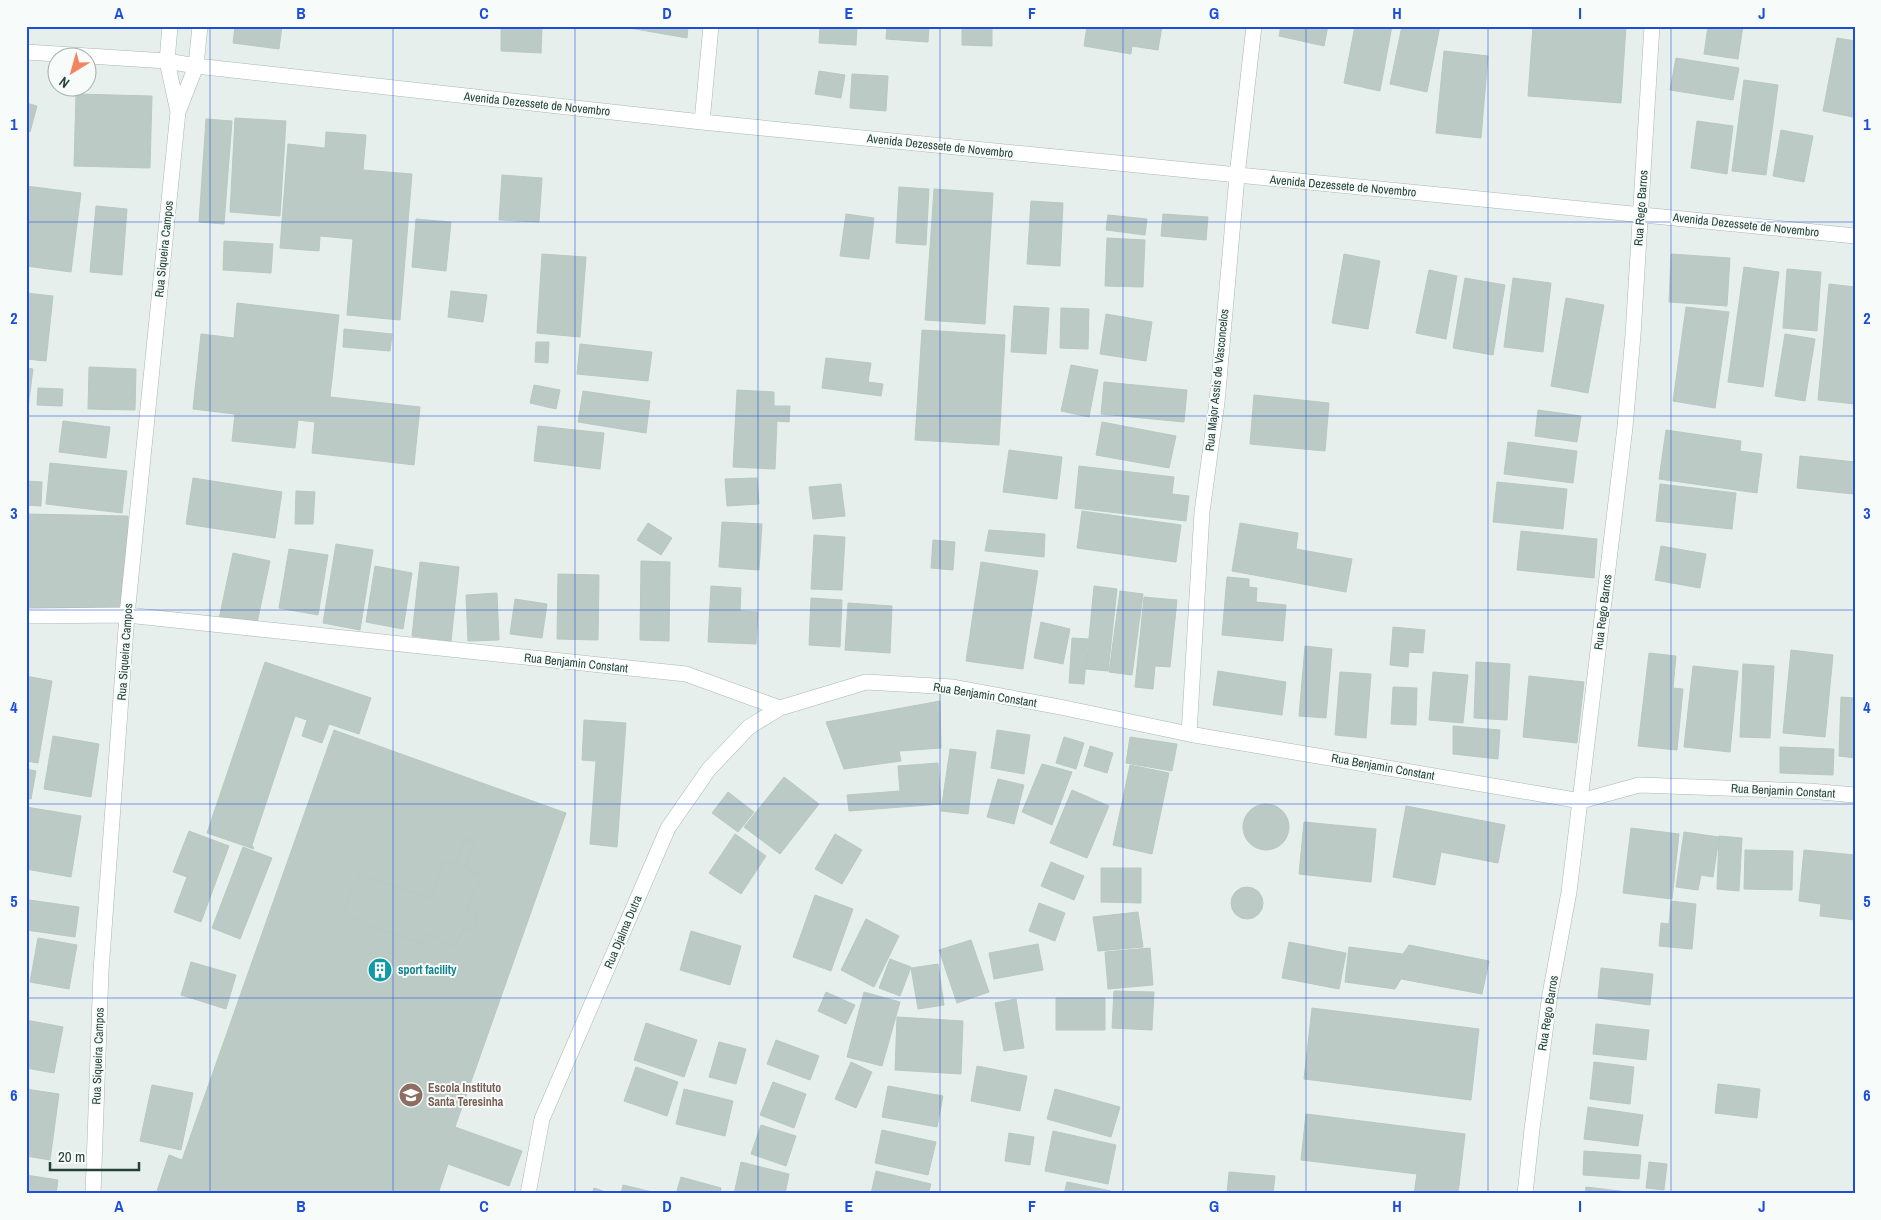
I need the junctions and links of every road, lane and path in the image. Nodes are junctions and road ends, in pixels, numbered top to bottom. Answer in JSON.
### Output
{"nodes":[{"id":1,"x":170,"y":26,"type":"edge"},
{"id":2,"x":200,"y":26,"type":"edge"},
{"id":3,"x":711,"y":26,"type":"edge"},
{"id":4,"x":1254,"y":26,"type":"edge"},
{"id":5,"x":1652,"y":26,"type":"edge"},
{"id":6,"x":26,"y":52,"type":"edge"},
{"id":7,"x":167,"y":61,"type":"junction"},
{"id":8,"x":196,"y":66,"type":"junction"},
{"id":9,"x":178,"y":112,"type":"junction"},
{"id":10,"x":702,"y":122,"type":"junction"},
{"id":11,"x":1237,"y":176,"type":"junction"},
{"id":12,"x":1641,"y":215,"type":"junction"},
{"id":13,"x":1855,"y":236,"type":"edge"},
{"id":14,"x":127,"y":615,"type":"junction"},
{"id":15,"x":26,"y":616,"type":"edge"},
{"id":16,"x":780,"y":708,"type":"junction"},
{"id":17,"x":1188,"y":734,"type":"junction"},
{"id":18,"x":1855,"y":795,"type":"edge"},
{"id":19,"x":1581,"y":801,"type":"junction"},
{"id":20,"x":93,"y":1194,"type":"edge"},
{"id":21,"x":528,"y":1194,"type":"edge"},
{"id":22,"x":1525,"y":1194,"type":"edge"}],
"edges":[{"from":1,"to":7,"type":"street","name":"Rua Siqueira Campos"},
{"from":2,"to":8,"type":"street","name":"Rua Siqueira Campos"},
{"from":3,"to":10,"type":"street"},
{"from":4,"to":11,"type":"street","name":"Rua Major Assis de Vasconcelos"},
{"from":5,"to":12,"type":"street","name":"Rua Rego Barros"},
{"from":6,"to":7,"type":"street","name":"Avenida Dezessete de Novembro"},
{"from":7,"to":8,"type":"street","name":"Avenida Dezessete de Novembro"},
{"from":7,"to":9,"type":"street","name":"Rua Siqueira Campos"},
{"from":8,"to":9,"type":"street","name":"Rua Siqueira Campos"},
{"from":8,"to":10,"type":"street","name":"Avenida Dezessete de Novembro"},
{"from":9,"to":14,"type":"street","name":"Rua Siqueira Campos"},
{"from":10,"to":11,"type":"street","name":"Avenida Dezessete de Novembro"},
{"from":11,"to":12,"type":"street","name":"Avenida Dezessete de Novembro"},
{"from":11,"to":17,"type":"street","name":"Rua Major Assis de Vasconcelos"},
{"from":12,"to":13,"type":"street","name":"Avenida Dezessete de Novembro"},
{"from":12,"to":19,"type":"street","name":"Rua Rego Barros"},
{"from":14,"to":15,"type":"street","name":"Rua Benjamin Constant"},
{"from":14,"to":16,"type":"street","name":"Rua Benjamin Constant"},
{"from":14,"to":20,"type":"street","name":"Rua Siqueira Campos"},
{"from":16,"to":17,"type":"street","name":"Rua Benjamin Constant"},
{"from":16,"to":21,"type":"street","name":"Rua Djalma Dutra"},
{"from":17,"to":19,"type":"street","name":"Rua Benjamin Constant"},
{"from":18,"to":19,"type":"street","name":"Rua Benjamin Constant"},
{"from":19,"to":22,"type":"street","name":"Rua Rego Barros"}]}
